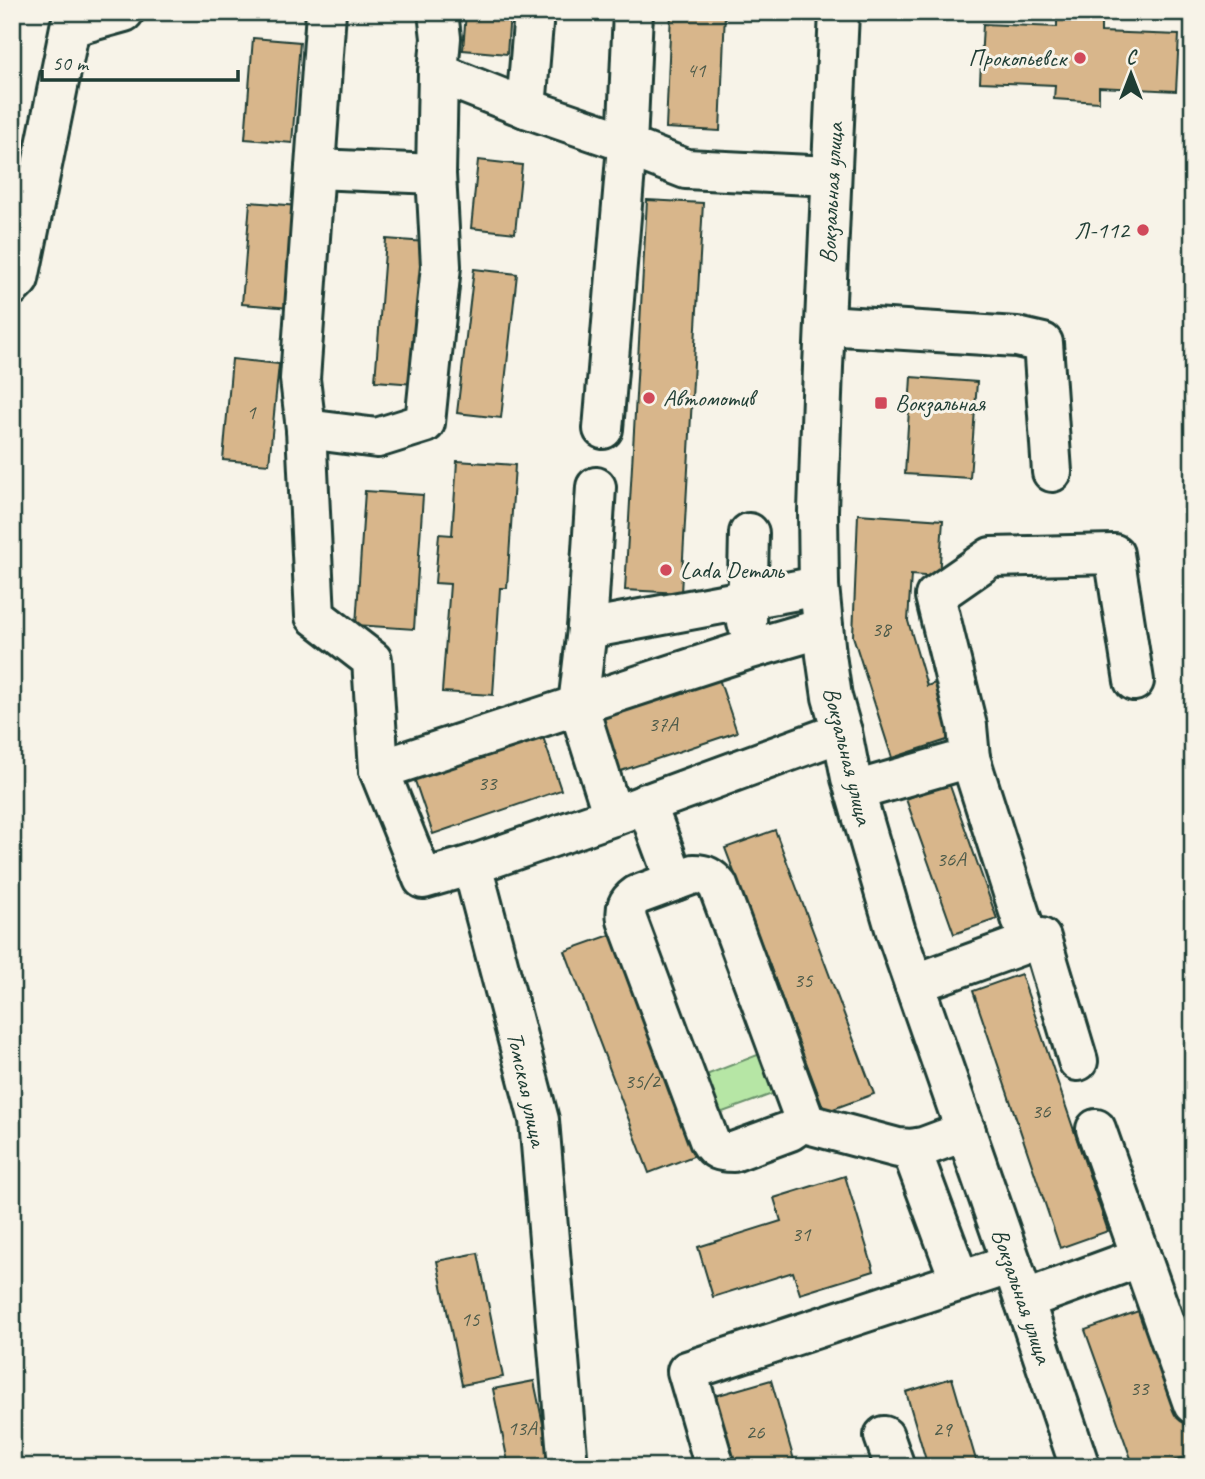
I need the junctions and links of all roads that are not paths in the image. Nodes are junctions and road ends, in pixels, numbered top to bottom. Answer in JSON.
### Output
{"nodes":[{"id":1,"x":124,"y":12,"type":"edge"},
{"id":2,"x":326,"y":12,"type":"edge"},
{"id":3,"x":438,"y":12,"type":"edge"},
{"id":4,"x":534,"y":12,"type":"edge"},
{"id":5,"x":633,"y":12,"type":"edge"},
{"id":6,"x":839,"y":12,"type":"edge"},
{"id":7,"x":438,"y":73,"type":"junction"},
{"id":8,"x":526,"y":108,"type":"junction"},
{"id":9,"x":627,"y":146,"type":"junction"},
{"id":10,"x":315,"y":169,"type":"junction"},
{"id":11,"x":436,"y":174,"type":"junction"},
{"id":12,"x":831,"y":176,"type":"junction"},
{"id":13,"x":12,"y":286,"type":"edge"},
{"id":14,"x":825,"y":325,"type":"junction"},
{"id":15,"x":306,"y":429,"type":"junction"},
{"id":16,"x":603,"y":429,"type":"dead end"},
{"id":17,"x":1052,"y":472,"type":"dead end"},
{"id":18,"x":596,"y":487,"type":"dead end"},
{"id":19,"x":749,"y":533,"type":"dead end"},
{"id":20,"x":819,"y":586,"type":"junction"},
{"id":21,"x":747,"y":599,"type":"junction"},
{"id":22,"x":823,"y":628,"type":"junction"},
{"id":23,"x":587,"y":629,"type":"junction"},
{"id":24,"x":747,"y":650,"type":"junction"},
{"id":25,"x":1134,"y":681,"type":"dead end"},
{"id":26,"x":578,"y":705,"type":"junction"},
{"id":27,"x":842,"y":732,"type":"junction"},
{"id":28,"x":970,"y":758,"type":"junction"},
{"id":29,"x":379,"y":771,"type":"junction"},
{"id":30,"x":855,"y":791,"type":"junction"},
{"id":31,"x":630,"y":810,"type":"junction"},
{"id":32,"x":472,"y":865,"type":"junction"},
{"id":33,"x":675,"y":881,"type":"junction"},
{"id":34,"x":1028,"y":943,"type":"junction"},
{"id":35,"x":914,"y":984,"type":"junction"},
{"id":36,"x":1078,"y":1061,"type":"dead end"},
{"id":37,"x":800,"y":1122,"type":"junction"},
{"id":38,"x":1096,"y":1129,"type":"dead end"},
{"id":39,"x":966,"y":1130,"type":"junction"},
{"id":40,"x":911,"y":1149,"type":"junction"},
{"id":41,"x":1141,"y":1257,"type":"junction"},
{"id":42,"x":1012,"y":1264,"type":"junction"},
{"id":43,"x":960,"y":1281,"type":"junction"},
{"id":44,"x":1024,"y":1300,"type":"junction"},
{"id":45,"x":1193,"y":1404,"type":"edge"},
{"id":46,"x":568,"y":1467,"type":"edge"},
{"id":47,"x":715,"y":1467,"type":"edge"},
{"id":48,"x":1080,"y":1467,"type":"edge"}],
"edges":[{"from":1,"to":13,"type":"main road"},
{"from":2,"to":10,"type":"main road"},
{"from":3,"to":7,"type":"main road"},
{"from":4,"to":8,"type":"main road"},
{"from":5,"to":9,"type":"main road"},
{"from":6,"to":12,"type":"main road","name":"Вокзальная улица"},
{"from":7,"to":8,"type":"main road"},
{"from":7,"to":11,"type":"main road"},
{"from":8,"to":9,"type":"main road"},
{"from":9,"to":12,"type":"main road"},
{"from":9,"to":16,"type":"main road"},
{"from":10,"to":11,"type":"main road"},
{"from":10,"to":15,"type":"main road"},
{"from":11,"to":15,"type":"main road"},
{"from":12,"to":14,"type":"main road","name":"Вокзальная улица"},
{"from":14,"to":17,"type":"main road"},
{"from":14,"to":20,"type":"main road","name":"Вокзальная улица"},
{"from":15,"to":29,"type":"main road"},
{"from":18,"to":23,"type":"main road"},
{"from":19,"to":21,"type":"main road"},
{"from":20,"to":21,"type":"main road"},
{"from":20,"to":22,"type":"main road","name":"Вокзальная улица"},
{"from":21,"to":23,"type":"main road"},
{"from":21,"to":24,"type":"main road"},
{"from":22,"to":24,"type":"main road"},
{"from":22,"to":27,"type":"main road","name":"Вокзальная улица"},
{"from":23,"to":26,"type":"main road"},
{"from":24,"to":26,"type":"main road"},
{"from":25,"to":28,"type":"main road"},
{"from":26,"to":29,"type":"main road"},
{"from":26,"to":31,"type":"main road"},
{"from":27,"to":30,"type":"main road","name":"Вокзальная улица"},
{"from":27,"to":31,"type":"main road"},
{"from":28,"to":30,"type":"main road"},
{"from":28,"to":34,"type":"main road"},
{"from":29,"to":32,"type":"main road"},
{"from":30,"to":35,"type":"main road","name":"Вокзальная улица"},
{"from":31,"to":32,"type":"main road"},
{"from":31,"to":33,"type":"main road"},
{"from":32,"to":46,"type":"main road","name":"Томская улица"},
{"from":33,"to":37,"type":"main road"},
{"from":33,"to":37,"type":"main road"},
{"from":34,"to":35,"type":"main road"},
{"from":34,"to":36,"type":"main road"},
{"from":35,"to":39,"type":"main road","name":"Вокзальная улица"},
{"from":37,"to":40,"type":"main road"},
{"from":38,"to":41,"type":"main road"},
{"from":39,"to":40,"type":"main road"},
{"from":39,"to":42,"type":"main road","name":"Вокзальная улица"},
{"from":40,"to":43,"type":"main road"},
{"from":41,"to":44,"type":"main road"},
{"from":41,"to":45,"type":"main road"},
{"from":42,"to":43,"type":"main road"},
{"from":42,"to":44,"type":"main road","name":"Вокзальная улица"},
{"from":43,"to":47,"type":"main road"},
{"from":44,"to":48,"type":"main road","name":"Вокзальная улица"}]}
